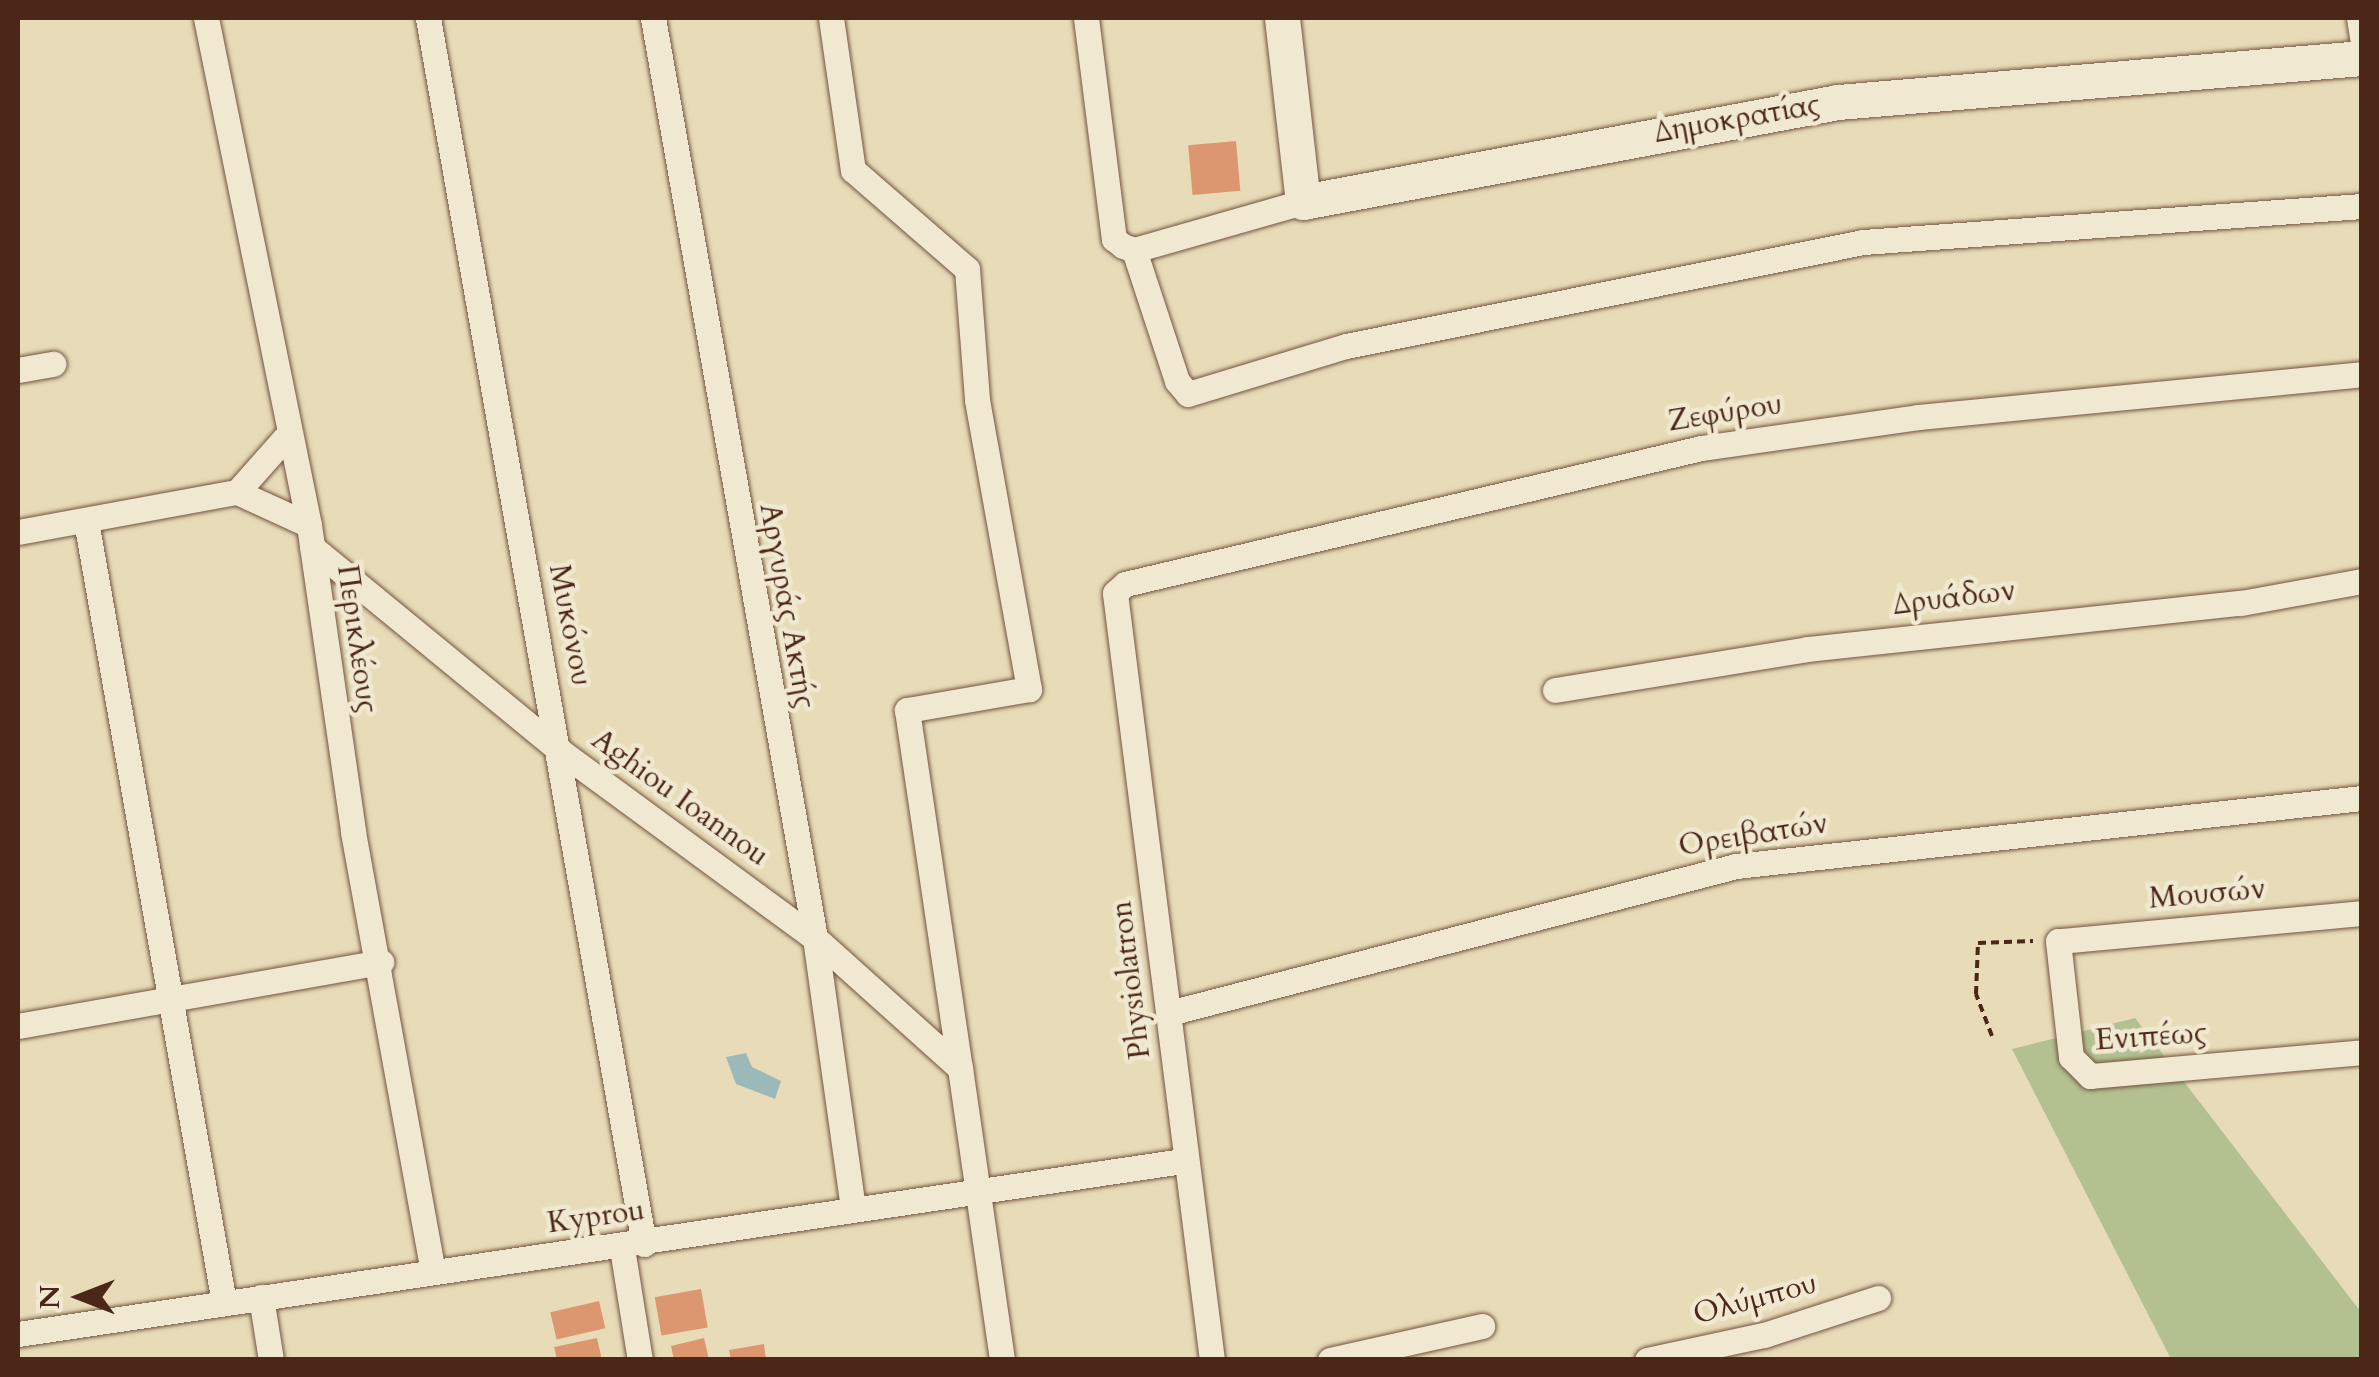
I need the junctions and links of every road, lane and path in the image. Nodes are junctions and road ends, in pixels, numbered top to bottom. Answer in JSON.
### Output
{"nodes":[{"id":1,"x":206,"y":18,"type":"edge"},
{"id":2,"x":428,"y":18,"type":"edge"},
{"id":3,"x":652,"y":18,"type":"edge"},
{"id":4,"x":831,"y":18,"type":"edge"},
{"id":5,"x":1086,"y":18,"type":"edge"},
{"id":6,"x":1282,"y":18,"type":"edge"},
{"id":7,"x":2360,"y":18,"type":"edge"},
{"id":8,"x":2362,"y":38,"type":"edge"},
{"id":9,"x":2362,"y":58,"type":"edge"},
{"id":10,"x":1303,"y":202,"type":"junction"},
{"id":11,"x":2362,"y":206,"type":"edge"},
{"id":12,"x":1134,"y":250,"type":"junction"},
{"id":13,"x":53,"y":364,"type":"dead end"},
{"id":14,"x":18,"y":370,"type":"edge"},
{"id":15,"x":2362,"y":374,"type":"edge"},
{"id":16,"x":285,"y":438,"type":"junction"},
{"id":17,"x":237,"y":492,"type":"junction"},
{"id":18,"x":86,"y":520,"type":"junction"},
{"id":19,"x":18,"y":532,"type":"edge"},
{"id":20,"x":310,"y":536,"type":"junction"},
{"id":21,"x":2362,"y":581,"type":"edge"},
{"id":22,"x":1115,"y":594,"type":"joint"},
{"id":23,"x":1555,"y":690,"type":"dead end"},
{"id":24,"x":560,"y":751,"type":"junction"},
{"id":25,"x":2362,"y":798,"type":"edge"},
{"id":26,"x":2362,"y":912,"type":"edge"},
{"id":27,"x":815,"y":938,"type":"junction"},
{"id":28,"x":2058,"y":941,"type":"junction"},
{"id":29,"x":382,"y":962,"type":"junction"},
{"id":30,"x":176,"y":997,"type":"junction"},
{"id":31,"x":1168,"y":1012,"type":"junction"},
{"id":32,"x":18,"y":1026,"type":"edge"},
{"id":33,"x":1992,"y":1036,"type":"dead end"},
{"id":34,"x":2362,"y":1052,"type":"edge"},
{"id":35,"x":960,"y":1068,"type":"junction"},
{"id":36,"x":1183,"y":1161,"type":"junction"},
{"id":37,"x":977,"y":1186,"type":"junction"},
{"id":38,"x":853,"y":1207,"type":"junction"},
{"id":39,"x":633,"y":1246,"type":"junction"},
{"id":40,"x":433,"y":1270,"type":"junction"},
{"id":41,"x":261,"y":1297,"type":"junction"},
{"id":42,"x":1878,"y":1298,"type":"dead end"},
{"id":43,"x":224,"y":1302,"type":"junction"},
{"id":44,"x":1482,"y":1326,"type":"dead end"},
{"id":45,"x":18,"y":1334,"type":"edge"},
{"id":46,"x":271,"y":1360,"type":"edge"},
{"id":47,"x":640,"y":1360,"type":"edge"},
{"id":48,"x":1002,"y":1360,"type":"edge"},
{"id":49,"x":1212,"y":1360,"type":"edge"},
{"id":50,"x":1330,"y":1360,"type":"edge"},
{"id":51,"x":1647,"y":1360,"type":"edge"}],
"edges":[{"from":1,"to":16,"type":"street","name":"Περικλέους"},
{"from":2,"to":24,"type":"street","name":"Μυκόνου"},
{"from":3,"to":27,"type":"street","name":"Αργυράς Ακτής"},
{"from":4,"to":35,"type":"street"},
{"from":5,"to":12,"type":"street"},
{"from":6,"to":10,"type":"street"},
{"from":7,"to":8,"type":"street"},
{"from":9,"to":10,"type":"street","name":"Δημοκρατίας"},
{"from":10,"to":12,"type":"street"},
{"from":11,"to":12,"type":"street"},
{"from":13,"to":14,"type":"street"},
{"from":15,"to":22,"type":"street","name":"Ζεφύρου"},
{"from":16,"to":17,"type":"street"},
{"from":16,"to":20,"type":"street","name":"Περικλέους"},
{"from":17,"to":18,"type":"street"},
{"from":17,"to":20,"type":"street","name":"Aghiou Ioannou"},
{"from":18,"to":19,"type":"street"},
{"from":18,"to":30,"type":"street"},
{"from":20,"to":24,"type":"street","name":"Aghiou Ioannou"},
{"from":20,"to":29,"type":"street","name":"Περικλέους"},
{"from":21,"to":23,"type":"street","name":"Δρυάδων"},
{"from":22,"to":31,"type":"street","name":"Physiolatron"},
{"from":24,"to":27,"type":"street","name":"Aghiou Ioannou"},
{"from":24,"to":39,"type":"street","name":"Μυκόνου"},
{"from":25,"to":31,"type":"street","name":"Ορειβατών"},
{"from":26,"to":28,"type":"street","name":"Μουσών"},
{"from":27,"to":35,"type":"street","name":"Aghiou Ioannou"},
{"from":27,"to":38,"type":"street","name":"Αργυράς Ακτής"},
{"from":28,"to":33,"type":"path"},
{"from":28,"to":34,"type":"street","name":"Ενιπέως"},
{"from":29,"to":30,"type":"street"},
{"from":29,"to":40,"type":"street","name":"Περικλέους"},
{"from":30,"to":32,"type":"street"},
{"from":30,"to":43,"type":"street"},
{"from":31,"to":36,"type":"street","name":"Physiolatron"},
{"from":35,"to":37,"type":"street"},
{"from":36,"to":37,"type":"street","name":"Kyprou"},
{"from":36,"to":49,"type":"street","name":"Physiolatron"},
{"from":37,"to":38,"type":"street","name":"Kyprou"},
{"from":37,"to":48,"type":"street"},
{"from":38,"to":39,"type":"street","name":"Kyprou"},
{"from":39,"to":40,"type":"street","name":"Kyprou"},
{"from":39,"to":47,"type":"street","name":"Μυκόνου"},
{"from":40,"to":41,"type":"street","name":"Kyprou"},
{"from":41,"to":43,"type":"street","name":"Kyprou"},
{"from":41,"to":46,"type":"street"},
{"from":42,"to":51,"type":"street","name":"Ολύμπου"},
{"from":43,"to":45,"type":"street","name":"Kyprou"},
{"from":44,"to":50,"type":"street"}]}
